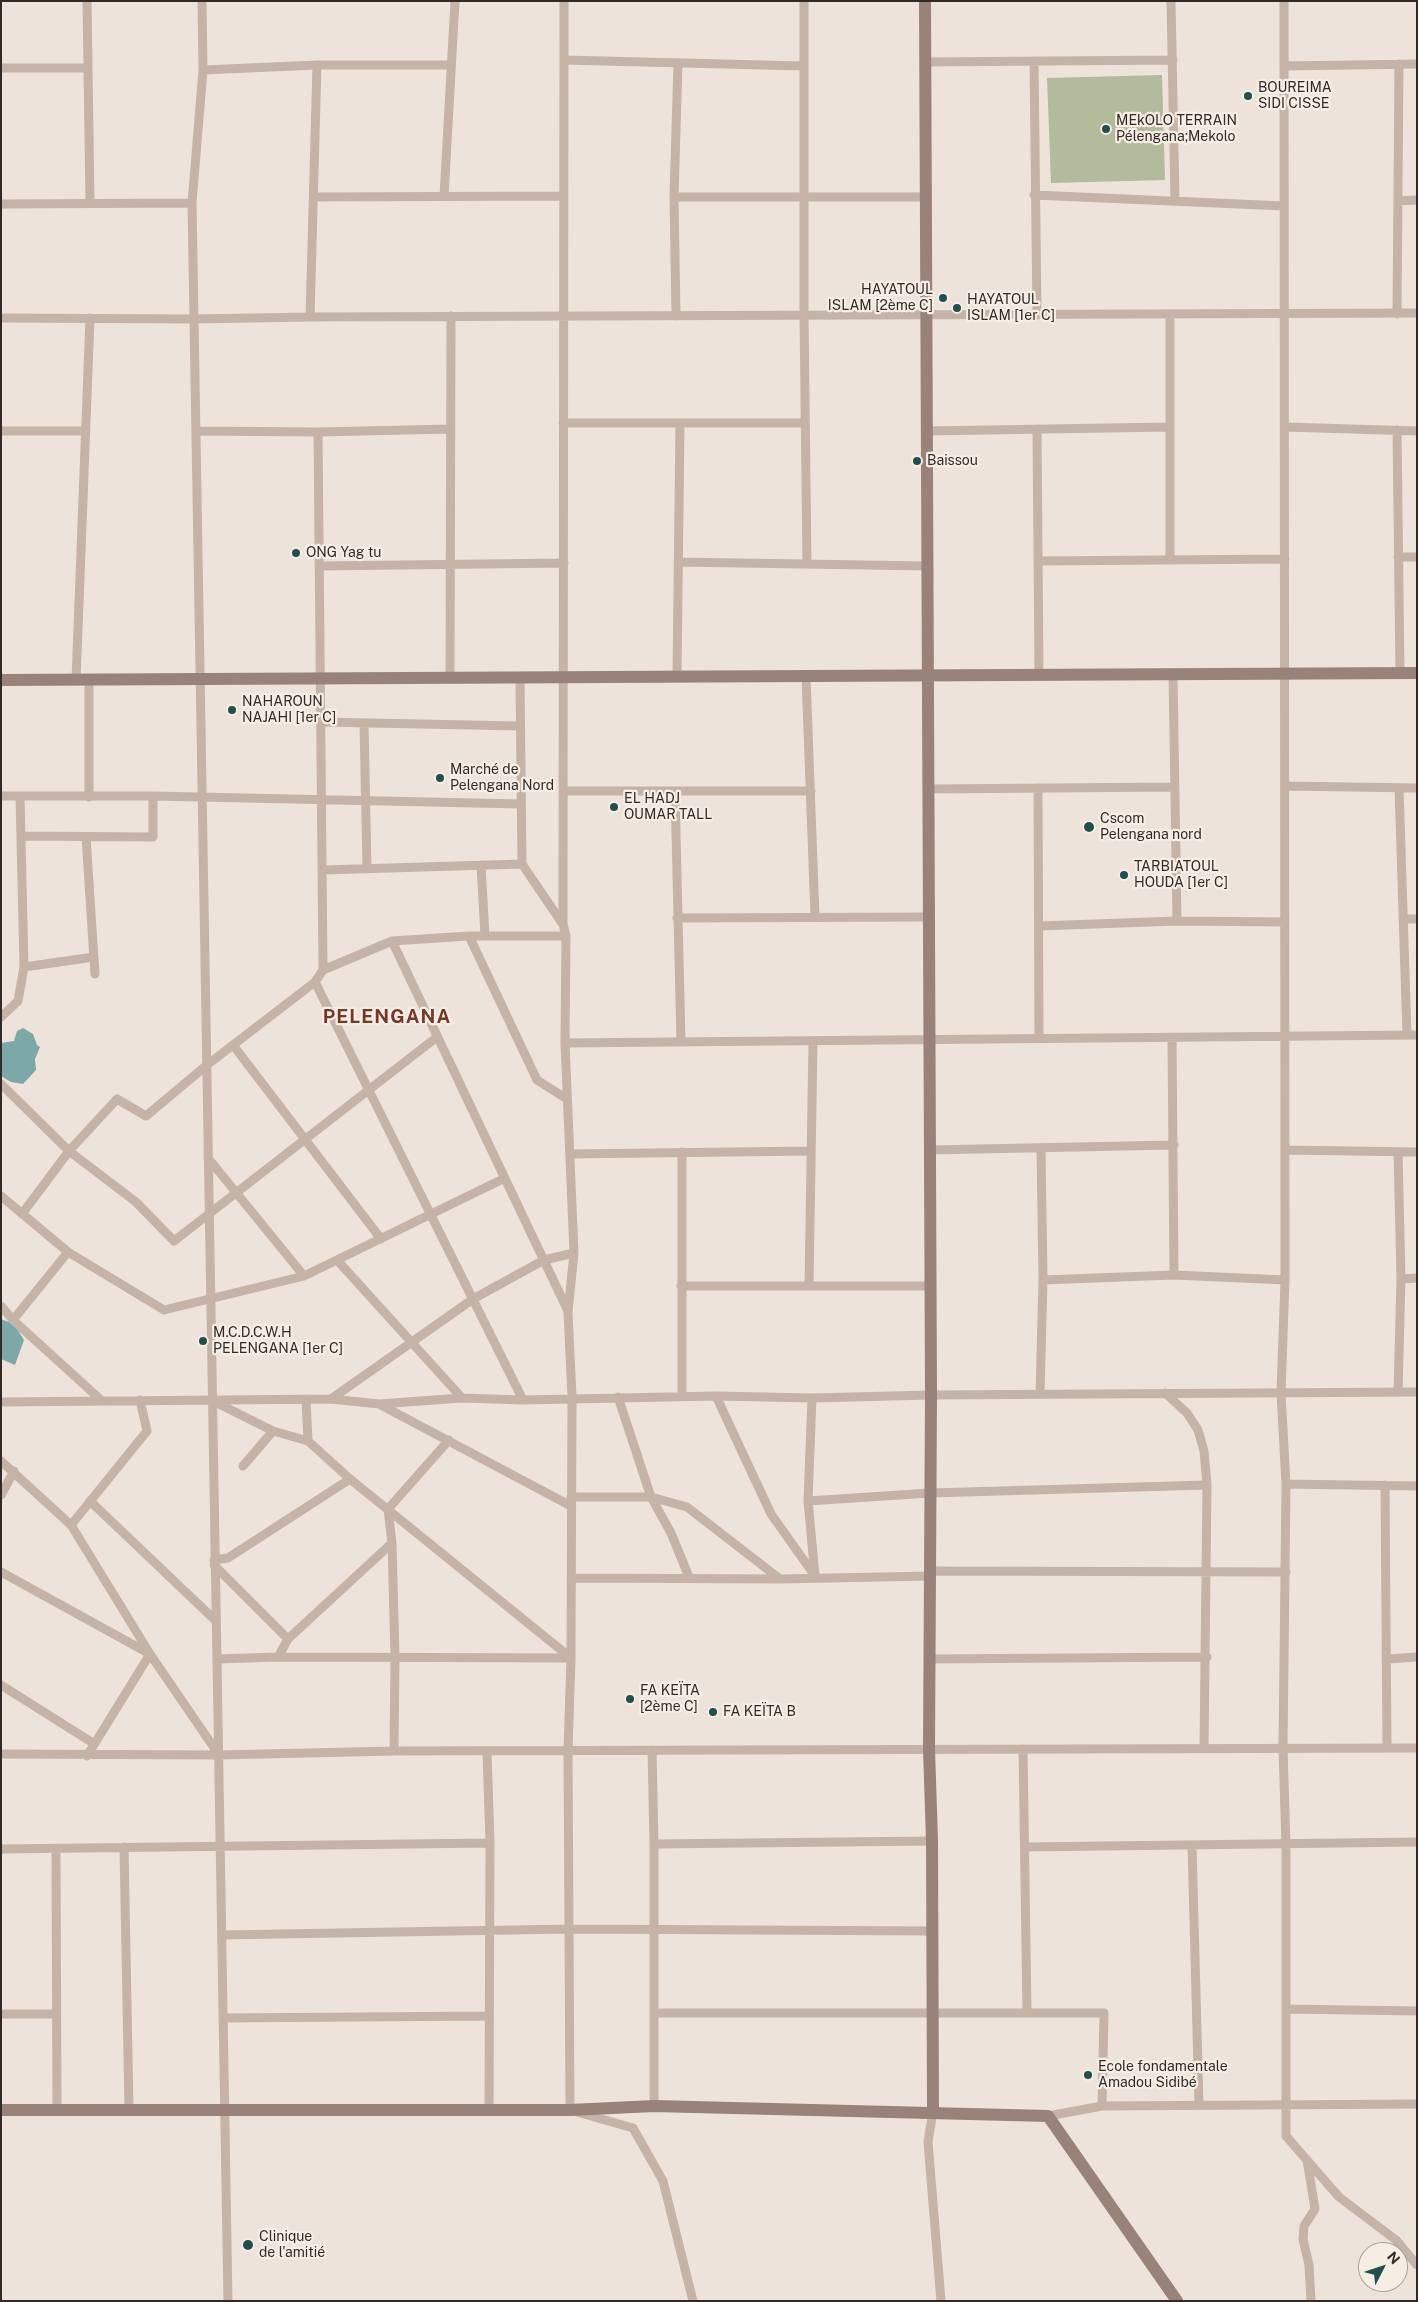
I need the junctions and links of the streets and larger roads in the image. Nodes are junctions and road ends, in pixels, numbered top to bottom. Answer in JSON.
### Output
{"nodes":[{"id":1,"x":87,"y":1,"type":"edge"},
{"id":2,"x":202,"y":1,"type":"edge"},
{"id":3,"x":455,"y":1,"type":"edge"},
{"id":4,"x":564,"y":1,"type":"edge"},
{"id":5,"x":804,"y":1,"type":"edge"},
{"id":6,"x":925,"y":1,"type":"edge"},
{"id":7,"x":1171,"y":1,"type":"edge"},
{"id":8,"x":1284,"y":1,"type":"edge"},
{"id":9,"x":564,"y":60,"type":"junction"},
{"id":10,"x":1173,"y":60,"type":"junction"},
{"id":11,"x":1034,"y":61,"type":"junction"},
{"id":12,"x":925,"y":62,"type":"junction"},
{"id":13,"x":678,"y":63,"type":"junction"},
{"id":14,"x":1399,"y":64,"type":"junction"},
{"id":15,"x":1417,"y":64,"type":"edge"},
{"id":16,"x":317,"y":65,"type":"junction"},
{"id":17,"x":451,"y":65,"type":"junction"},
{"id":18,"x":803,"y":66,"type":"junction"},
{"id":19,"x":1284,"y":66,"type":"junction"},
{"id":20,"x":1,"y":68,"type":"edge"},
{"id":21,"x":87,"y":68,"type":"junction"},
{"id":22,"x":203,"y":70,"type":"junction"},
{"id":23,"x":1034,"y":195,"type":"junction"},
{"id":24,"x":444,"y":196,"type":"junction"},
{"id":25,"x":563,"y":196,"type":"junction"},
{"id":26,"x":314,"y":197,"type":"junction"},
{"id":27,"x":674,"y":197,"type":"junction"},
{"id":28,"x":805,"y":197,"type":"junction"},
{"id":29,"x":926,"y":197,"type":"junction"},
{"id":30,"x":1398,"y":200,"type":"junction"},
{"id":31,"x":1417,"y":200,"type":"edge"},
{"id":32,"x":1175,"y":201,"type":"junction"},
{"id":33,"x":90,"y":202,"type":"junction"},
{"id":34,"x":192,"y":203,"type":"junction"},
{"id":35,"x":1,"y":204,"type":"edge"},
{"id":36,"x":1284,"y":206,"type":"junction"},
{"id":37,"x":1170,"y":314,"type":"junction"},
{"id":38,"x":1284,"y":314,"type":"junction"},
{"id":39,"x":1397,"y":314,"type":"junction"},
{"id":40,"x":1417,"y":314,"type":"edge"},
{"id":41,"x":804,"y":315,"type":"junction"},
{"id":42,"x":925,"y":315,"type":"junction"},
{"id":43,"x":1037,"y":315,"type":"junction"},
{"id":44,"x":451,"y":316,"type":"junction"},
{"id":45,"x":563,"y":316,"type":"junction"},
{"id":46,"x":676,"y":316,"type":"junction"},
{"id":47,"x":310,"y":317,"type":"junction"},
{"id":48,"x":1,"y":318,"type":"edge"},
{"id":49,"x":90,"y":318,"type":"junction"},
{"id":50,"x":193,"y":319,"type":"junction"},
{"id":51,"x":563,"y":423,"type":"junction"},
{"id":52,"x":680,"y":423,"type":"junction"},
{"id":53,"x":805,"y":423,"type":"junction"},
{"id":54,"x":1168,"y":426,"type":"junction"},
{"id":55,"x":1285,"y":427,"type":"junction"},
{"id":56,"x":450,"y":429,"type":"junction"},
{"id":57,"x":1037,"y":429,"type":"junction"},
{"id":58,"x":1397,"y":430,"type":"junction"},
{"id":59,"x":1,"y":431,"type":"edge"},
{"id":60,"x":86,"y":431,"type":"junction"},
{"id":61,"x":196,"y":431,"type":"junction"},
{"id":62,"x":926,"y":431,"type":"junction"},
{"id":63,"x":1417,"y":431,"type":"edge"},
{"id":64,"x":318,"y":432,"type":"junction"},
{"id":65,"x":1398,"y":557,"type":"junction"},
{"id":66,"x":1417,"y":557,"type":"edge"},
{"id":67,"x":1285,"y":559,"type":"junction"},
{"id":68,"x":1170,"y":560,"type":"junction"},
{"id":69,"x":1038,"y":561,"type":"junction"},
{"id":70,"x":678,"y":562,"type":"junction"},
{"id":71,"x":564,"y":563,"type":"junction"},
{"id":72,"x":451,"y":564,"type":"junction"},
{"id":73,"x":807,"y":564,"type":"junction"},
{"id":74,"x":320,"y":566,"type":"junction"},
{"id":75,"x":927,"y":566,"type":"junction"},
{"id":76,"x":1417,"y":672,"type":"edge"},
{"id":77,"x":1285,"y":673,"type":"junction"},
{"id":78,"x":1400,"y":673,"type":"junction"},
{"id":79,"x":1039,"y":674,"type":"junction"},
{"id":80,"x":1173,"y":674,"type":"junction"},
{"id":81,"x":927,"y":675,"type":"junction"},
{"id":82,"x":678,"y":676,"type":"junction"},
{"id":83,"x":806,"y":676,"type":"junction"},
{"id":84,"x":562,"y":677,"type":"junction"},
{"id":85,"x":321,"y":678,"type":"junction"},
{"id":86,"x":450,"y":678,"type":"junction"},
{"id":87,"x":520,"y":678,"type":"junction"},
{"id":88,"x":89,"y":679,"type":"junction"},
{"id":89,"x":1,"y":680,"type":"edge"},
{"id":90,"x":76,"y":680,"type":"junction"},
{"id":91,"x":200,"y":680,"type":"junction"},
{"id":92,"x":322,"y":722,"type":"junction"},
{"id":93,"x":364,"y":723,"type":"junction"},
{"id":94,"x":520,"y":726,"type":"junction"},
{"id":95,"x":1285,"y":786,"type":"junction"},
{"id":96,"x":1174,"y":787,"type":"junction"},
{"id":97,"x":1038,"y":788,"type":"junction"},
{"id":98,"x":1399,"y":788,"type":"junction"},
{"id":99,"x":1417,"y":788,"type":"edge"},
{"id":100,"x":928,"y":789,"type":"junction"},
{"id":101,"x":676,"y":791,"type":"junction"},
{"id":102,"x":811,"y":791,"type":"junction"},
{"id":103,"x":563,"y":792,"type":"junction"},
{"id":104,"x":1,"y":796,"type":"edge"},
{"id":105,"x":20,"y":796,"type":"junction"},
{"id":106,"x":89,"y":796,"type":"junction"},
{"id":107,"x":153,"y":796,"type":"junction"},
{"id":108,"x":202,"y":798,"type":"junction"},
{"id":109,"x":322,"y":801,"type":"junction"},
{"id":110,"x":366,"y":801,"type":"junction"},
{"id":111,"x":521,"y":804,"type":"junction"},
{"id":112,"x":21,"y":836,"type":"junction"},
{"id":113,"x":86,"y":837,"type":"junction"},
{"id":114,"x":522,"y":864,"type":"junction"},
{"id":115,"x":481,"y":865,"type":"junction"},
{"id":116,"x":366,"y":869,"type":"junction"},
{"id":117,"x":323,"y":870,"type":"junction"},
{"id":118,"x":816,"y":917,"type":"junction"},
{"id":119,"x":928,"y":917,"type":"junction"},
{"id":120,"x":677,"y":918,"type":"junction"},
{"id":121,"x":1403,"y":919,"type":"junction"},
{"id":122,"x":1417,"y":919,"type":"edge"},
{"id":123,"x":1177,"y":921,"type":"junction"},
{"id":124,"x":1285,"y":922,"type":"junction"},
{"id":125,"x":563,"y":924,"type":"junction"},
{"id":126,"x":1039,"y":926,"type":"junction"},
{"id":127,"x":469,"y":936,"type":"junction"},
{"id":128,"x":485,"y":936,"type":"junction"},
{"id":129,"x":566,"y":936,"type":"junction"},
{"id":130,"x":392,"y":941,"type":"junction"},
{"id":131,"x":94,"y":957,"type":"junction"},
{"id":132,"x":24,"y":966,"type":"junction"},
{"id":133,"x":323,"y":970,"type":"junction"},
{"id":134,"x":95,"y":974,"type":"dead end"},
{"id":135,"x":315,"y":982,"type":"junction"},
{"id":136,"x":1,"y":1016,"type":"edge"},
{"id":137,"x":1412,"y":1035,"type":"edge"},
{"id":138,"x":437,"y":1037,"type":"junction"},
{"id":139,"x":1285,"y":1037,"type":"junction"},
{"id":140,"x":1039,"y":1038,"type":"junction"},
{"id":141,"x":1172,"y":1038,"type":"junction"},
{"id":142,"x":929,"y":1040,"type":"junction"},
{"id":143,"x":812,"y":1041,"type":"junction"},
{"id":144,"x":681,"y":1042,"type":"junction"},
{"id":145,"x":566,"y":1043,"type":"junction"},
{"id":146,"x":234,"y":1045,"type":"junction"},
{"id":147,"x":207,"y":1064,"type":"junction"},
{"id":148,"x":1,"y":1084,"type":"edge"},
{"id":149,"x":369,"y":1090,"type":"junction"},
{"id":150,"x":567,"y":1099,"type":"junction"},
{"id":151,"x":306,"y":1139,"type":"junction"},
{"id":152,"x":1174,"y":1145,"type":"junction"},
{"id":153,"x":1041,"y":1148,"type":"junction"},
{"id":154,"x":929,"y":1150,"type":"junction"},
{"id":155,"x":1285,"y":1150,"type":"junction"},
{"id":156,"x":69,"y":1151,"type":"junction"},
{"id":157,"x":811,"y":1151,"type":"junction"},
{"id":158,"x":682,"y":1152,"type":"junction"},
{"id":159,"x":1398,"y":1152,"type":"junction"},
{"id":160,"x":1417,"y":1152,"type":"edge"},
{"id":161,"x":570,"y":1154,"type":"junction"},
{"id":162,"x":208,"y":1158,"type":"junction"},
{"id":163,"x":503,"y":1179,"type":"junction"},
{"id":164,"x":237,"y":1192,"type":"junction"},
{"id":165,"x":1,"y":1196,"type":"edge"},
{"id":166,"x":22,"y":1214,"type":"junction"},
{"id":167,"x":430,"y":1214,"type":"junction"},
{"id":168,"x":209,"y":1215,"type":"junction"},
{"id":169,"x":381,"y":1239,"type":"junction"},
{"id":170,"x":68,"y":1252,"type":"junction"},
{"id":171,"x":574,"y":1253,"type":"junction"},
{"id":172,"x":337,"y":1260,"type":"junction"},
{"id":173,"x":544,"y":1260,"type":"junction"},
{"id":174,"x":1174,"y":1275,"type":"junction"},
{"id":175,"x":304,"y":1276,"type":"junction"},
{"id":176,"x":1417,"y":1278,"type":"edge"},
{"id":177,"x":1401,"y":1279,"type":"junction"},
{"id":178,"x":1043,"y":1280,"type":"junction"},
{"id":179,"x":1285,"y":1280,"type":"junction"},
{"id":180,"x":681,"y":1286,"type":"junction"},
{"id":181,"x":809,"y":1286,"type":"junction"},
{"id":182,"x":930,"y":1286,"type":"junction"},
{"id":183,"x":211,"y":1298,"type":"junction"},
{"id":184,"x":473,"y":1299,"type":"junction"},
{"id":185,"x":1,"y":1306,"type":"edge"},
{"id":186,"x":568,"y":1312,"type":"junction"},
{"id":187,"x":13,"y":1320,"type":"junction"},
{"id":188,"x":410,"y":1341,"type":"junction"},
{"id":189,"x":1398,"y":1392,"type":"junction"},
{"id":190,"x":1417,"y":1392,"type":"edge"},
{"id":191,"x":1165,"y":1393,"type":"junction"},
{"id":192,"x":1281,"y":1393,"type":"junction"},
{"id":193,"x":1040,"y":1394,"type":"junction"},
{"id":194,"x":931,"y":1395,"type":"junction"},
{"id":195,"x":682,"y":1396,"type":"junction"},
{"id":196,"x":716,"y":1396,"type":"junction"},
{"id":197,"x":572,"y":1397,"type":"junction"},
{"id":198,"x":618,"y":1397,"type":"junction"},
{"id":199,"x":331,"y":1398,"type":"junction"},
{"id":200,"x":462,"y":1398,"type":"junction"},
{"id":201,"x":812,"y":1398,"type":"junction"},
{"id":202,"x":306,"y":1399,"type":"junction"},
{"id":203,"x":101,"y":1400,"type":"junction"},
{"id":204,"x":140,"y":1400,"type":"junction"},
{"id":205,"x":523,"y":1400,"type":"junction"},
{"id":206,"x":213,"y":1401,"type":"junction"},
{"id":207,"x":1,"y":1402,"type":"edge"},
{"id":208,"x":379,"y":1404,"type":"junction"},
{"id":209,"x":273,"y":1431,"type":"junction"},
{"id":210,"x":449,"y":1440,"type":"junction"},
{"id":211,"x":308,"y":1441,"type":"junction"},
{"id":212,"x":1,"y":1461,"type":"edge"},
{"id":213,"x":243,"y":1466,"type":"dead end"},
{"id":214,"x":14,"y":1472,"type":"junction"},
{"id":215,"x":350,"y":1479,"type":"junction"},
{"id":216,"x":1207,"y":1484,"type":"junction"},
{"id":217,"x":1286,"y":1484,"type":"junction"},
{"id":218,"x":1385,"y":1485,"type":"junction"},
{"id":219,"x":1417,"y":1486,"type":"edge"},
{"id":220,"x":930,"y":1493,"type":"junction"},
{"id":221,"x":1,"y":1495,"type":"edge"},
{"id":222,"x":651,"y":1498,"type":"junction"},
{"id":223,"x":90,"y":1501,"type":"junction"},
{"id":224,"x":571,"y":1502,"type":"junction"},
{"id":225,"x":808,"y":1502,"type":"junction"},
{"id":226,"x":388,"y":1509,"type":"junction"},
{"id":227,"x":71,"y":1524,"type":"junction"},
{"id":228,"x":392,"y":1543,"type":"junction"},
{"id":229,"x":214,"y":1562,"type":"junction"},
{"id":230,"x":1,"y":1572,"type":"edge"},
{"id":231,"x":1286,"y":1572,"type":"junction"},
{"id":232,"x":931,"y":1573,"type":"junction"},
{"id":233,"x":1207,"y":1573,"type":"junction"},
{"id":234,"x":815,"y":1576,"type":"junction"},
{"id":235,"x":689,"y":1577,"type":"junction"},
{"id":236,"x":571,"y":1578,"type":"junction"},
{"id":237,"x":780,"y":1579,"type":"junction"},
{"id":238,"x":216,"y":1620,"type":"junction"},
{"id":239,"x":288,"y":1639,"type":"junction"},
{"id":240,"x":150,"y":1654,"type":"junction"},
{"id":241,"x":278,"y":1657,"type":"junction"},
{"id":242,"x":395,"y":1657,"type":"junction"},
{"id":243,"x":1207,"y":1657,"type":"junction"},
{"id":244,"x":1417,"y":1657,"type":"edge"},
{"id":245,"x":571,"y":1658,"type":"junction"},
{"id":246,"x":217,"y":1659,"type":"junction"},
{"id":247,"x":931,"y":1659,"type":"junction"},
{"id":248,"x":1388,"y":1659,"type":"junction"},
{"id":249,"x":1,"y":1685,"type":"edge"},
{"id":250,"x":93,"y":1743,"type":"junction"},
{"id":251,"x":1204,"y":1748,"type":"junction"},
{"id":252,"x":1283,"y":1748,"type":"junction"},
{"id":253,"x":1387,"y":1748,"type":"junction"},
{"id":254,"x":1417,"y":1748,"type":"edge"},
{"id":255,"x":929,"y":1749,"type":"junction"},
{"id":256,"x":1022,"y":1749,"type":"junction"},
{"id":257,"x":568,"y":1750,"type":"junction"},
{"id":258,"x":652,"y":1750,"type":"junction"},
{"id":259,"x":394,"y":1751,"type":"junction"},
{"id":260,"x":487,"y":1751,"type":"junction"},
{"id":261,"x":1,"y":1754,"type":"edge"},
{"id":262,"x":88,"y":1756,"type":"junction"},
{"id":263,"x":219,"y":1756,"type":"junction"},
{"id":264,"x":932,"y":1841,"type":"junction"},
{"id":265,"x":1417,"y":1842,"type":"edge"},
{"id":266,"x":490,"y":1843,"type":"junction"},
{"id":267,"x":654,"y":1844,"type":"junction"},
{"id":268,"x":1286,"y":1845,"type":"junction"},
{"id":269,"x":1192,"y":1846,"type":"junction"},
{"id":270,"x":124,"y":1847,"type":"junction"},
{"id":271,"x":220,"y":1847,"type":"junction"},
{"id":272,"x":1026,"y":1847,"type":"junction"},
{"id":273,"x":1,"y":1849,"type":"edge"},
{"id":274,"x":56,"y":1850,"type":"junction"},
{"id":275,"x":570,"y":1929,"type":"junction"},
{"id":276,"x":654,"y":1929,"type":"junction"},
{"id":277,"x":489,"y":1930,"type":"junction"},
{"id":278,"x":932,"y":1930,"type":"junction"},
{"id":279,"x":222,"y":1935,"type":"junction"},
{"id":280,"x":1286,"y":2009,"type":"junction"},
{"id":281,"x":1417,"y":2011,"type":"edge"},
{"id":282,"x":1026,"y":2012,"type":"junction"},
{"id":283,"x":654,"y":2013,"type":"junction"},
{"id":284,"x":932,"y":2013,"type":"junction"},
{"id":285,"x":1,"y":2014,"type":"edge"},
{"id":286,"x":55,"y":2014,"type":"junction"},
{"id":287,"x":489,"y":2016,"type":"junction"},
{"id":288,"x":223,"y":2018,"type":"junction"},
{"id":289,"x":1286,"y":2103,"type":"junction"},
{"id":290,"x":1417,"y":2104,"type":"edge"},
{"id":291,"x":1199,"y":2105,"type":"junction"},
{"id":292,"x":654,"y":2106,"type":"junction"},
{"id":293,"x":1102,"y":2106,"type":"junction"},
{"id":294,"x":57,"y":2109,"type":"junction"},
{"id":295,"x":129,"y":2109,"type":"junction"},
{"id":296,"x":1,"y":2110,"type":"edge"},
{"id":297,"x":489,"y":2110,"type":"junction"},
{"id":298,"x":570,"y":2110,"type":"junction"},
{"id":299,"x":933,"y":2111,"type":"junction"},
{"id":300,"x":225,"y":2112,"type":"junction"},
{"id":301,"x":1048,"y":2116,"type":"junction"},
{"id":302,"x":1307,"y":2160,"type":"junction"},
{"id":303,"x":1417,"y":2265,"type":"edge"},
{"id":304,"x":228,"y":2301,"type":"edge"},
{"id":305,"x":693,"y":2301,"type":"edge"},
{"id":306,"x":941,"y":2301,"type":"edge"},
{"id":307,"x":1177,"y":2301,"type":"edge"},
{"id":308,"x":1311,"y":2301,"type":"edge"}],
"edges":[{"from":1,"to":21,"type":"street"},
{"from":2,"to":22,"type":"street"},
{"from":3,"to":17,"type":"street"},
{"from":4,"to":9,"type":"street"},
{"from":5,"to":18,"type":"street"},
{"from":6,"to":12,"type":"street"},
{"from":7,"to":10,"type":"street"},
{"from":8,"to":19,"type":"street"},
{"from":9,"to":13,"type":"street"},
{"from":9,"to":25,"type":"street"},
{"from":10,"to":11,"type":"street"},
{"from":10,"to":32,"type":"street"},
{"from":11,"to":12,"type":"street"},
{"from":11,"to":23,"type":"street"},
{"from":12,"to":29,"type":"street"},
{"from":13,"to":18,"type":"street"},
{"from":13,"to":27,"type":"street"},
{"from":14,"to":15,"type":"street"},
{"from":14,"to":19,"type":"street"},
{"from":14,"to":30,"type":"street"},
{"from":16,"to":17,"type":"street"},
{"from":16,"to":22,"type":"street"},
{"from":16,"to":26,"type":"street"},
{"from":17,"to":24,"type":"street"},
{"from":18,"to":28,"type":"street"},
{"from":19,"to":36,"type":"street"},
{"from":20,"to":21,"type":"street"},
{"from":21,"to":33,"type":"street"},
{"from":22,"to":34,"type":"street"},
{"from":23,"to":32,"type":"street"},
{"from":23,"to":43,"type":"street"},
{"from":24,"to":25,"type":"street"},
{"from":24,"to":26,"type":"street"},
{"from":25,"to":45,"type":"street"},
{"from":26,"to":47,"type":"street"},
{"from":27,"to":28,"type":"street"},
{"from":27,"to":46,"type":"street"},
{"from":28,"to":29,"type":"street"},
{"from":28,"to":41,"type":"street"},
{"from":29,"to":42,"type":"street"},
{"from":30,"to":31,"type":"street"},
{"from":30,"to":39,"type":"street"},
{"from":32,"to":36,"type":"street"},
{"from":33,"to":34,"type":"street"},
{"from":33,"to":35,"type":"street"},
{"from":34,"to":50,"type":"street"},
{"from":36,"to":38,"type":"street"},
{"from":37,"to":38,"type":"street"},
{"from":37,"to":43,"type":"street"},
{"from":37,"to":54,"type":"street"},
{"from":38,"to":39,"type":"street"},
{"from":38,"to":55,"type":"street"},
{"from":39,"to":40,"type":"street"},
{"from":41,"to":42,"type":"street"},
{"from":41,"to":46,"type":"street"},
{"from":41,"to":53,"type":"street"},
{"from":42,"to":43,"type":"street"},
{"from":42,"to":62,"type":"street"},
{"from":44,"to":45,"type":"street"},
{"from":44,"to":47,"type":"street"},
{"from":44,"to":56,"type":"street"},
{"from":45,"to":46,"type":"street"},
{"from":45,"to":51,"type":"street"},
{"from":47,"to":50,"type":"street"},
{"from":48,"to":49,"type":"street"},
{"from":49,"to":50,"type":"street"},
{"from":49,"to":60,"type":"street"},
{"from":50,"to":61,"type":"street"},
{"from":51,"to":52,"type":"street"},
{"from":51,"to":71,"type":"street"},
{"from":52,"to":53,"type":"street"},
{"from":52,"to":70,"type":"street"},
{"from":53,"to":73,"type":"street"},
{"from":54,"to":57,"type":"street"},
{"from":54,"to":68,"type":"street"},
{"from":55,"to":58,"type":"street"},
{"from":55,"to":67,"type":"street"},
{"from":56,"to":64,"type":"street"},
{"from":56,"to":72,"type":"street"},
{"from":57,"to":62,"type":"street"},
{"from":57,"to":69,"type":"street"},
{"from":58,"to":63,"type":"street"},
{"from":58,"to":65,"type":"street"},
{"from":59,"to":60,"type":"street"},
{"from":60,"to":90,"type":"street"},
{"from":61,"to":64,"type":"street"},
{"from":61,"to":91,"type":"street"},
{"from":62,"to":75,"type":"street"},
{"from":64,"to":74,"type":"street"},
{"from":65,"to":66,"type":"street"},
{"from":65,"to":78,"type":"street"},
{"from":67,"to":68,"type":"street"},
{"from":67,"to":77,"type":"street"},
{"from":68,"to":69,"type":"street"},
{"from":69,"to":79,"type":"street"},
{"from":70,"to":73,"type":"street"},
{"from":70,"to":82,"type":"street"},
{"from":71,"to":72,"type":"street"},
{"from":71,"to":84,"type":"street"},
{"from":72,"to":74,"type":"street"},
{"from":72,"to":86,"type":"street"},
{"from":73,"to":75,"type":"street"},
{"from":74,"to":85,"type":"street"},
{"from":75,"to":81,"type":"street"},
{"from":76,"to":78,"type":"street"},
{"from":77,"to":78,"type":"street"},
{"from":77,"to":80,"type":"street"},
{"from":77,"to":95,"type":"street"},
{"from":79,"to":80,"type":"street"},
{"from":79,"to":81,"type":"street"},
{"from":80,"to":96,"type":"street"},
{"from":81,"to":83,"type":"street"},
{"from":81,"to":100,"type":"street"},
{"from":82,"to":83,"type":"street"},
{"from":82,"to":84,"type":"street"},
{"from":83,"to":102,"type":"street"},
{"from":84,"to":87,"type":"street"},
{"from":84,"to":103,"type":"street"},
{"from":85,"to":86,"type":"street"},
{"from":85,"to":91,"type":"street"},
{"from":85,"to":92,"type":"street"},
{"from":86,"to":87,"type":"street"},
{"from":87,"to":94,"type":"street"},
{"from":88,"to":90,"type":"street"},
{"from":88,"to":91,"type":"street"},
{"from":88,"to":106,"type":"street"},
{"from":89,"to":90,"type":"street"},
{"from":91,"to":108,"type":"street"},
{"from":92,"to":93,"type":"street"},
{"from":92,"to":109,"type":"street"},
{"from":93,"to":94,"type":"street"},
{"from":93,"to":110,"type":"street"},
{"from":94,"to":111,"type":"street"},
{"from":95,"to":98,"type":"street"},
{"from":95,"to":124,"type":"street"},
{"from":96,"to":97,"type":"street"},
{"from":96,"to":123,"type":"street"},
{"from":97,"to":100,"type":"street"},
{"from":97,"to":126,"type":"street"},
{"from":98,"to":99,"type":"street"},
{"from":98,"to":121,"type":"street"},
{"from":100,"to":119,"type":"street"},
{"from":101,"to":102,"type":"street"},
{"from":101,"to":103,"type":"street"},
{"from":101,"to":120,"type":"street"},
{"from":102,"to":118,"type":"street"},
{"from":103,"to":125,"type":"street"},
{"from":104,"to":105,"type":"street"},
{"from":105,"to":106,"type":"street"},
{"from":105,"to":112,"type":"street"},
{"from":106,"to":107,"type":"street"},
{"from":107,"to":108,"type":"street"},
{"from":107,"to":113,"type":"street"},
{"from":108,"to":109,"type":"street"},
{"from":108,"to":147,"type":"street"},
{"from":109,"to":110,"type":"street"},
{"from":109,"to":117,"type":"street"},
{"from":110,"to":111,"type":"street"},
{"from":110,"to":116,"type":"street"},
{"from":111,"to":114,"type":"street"},
{"from":112,"to":113,"type":"street"},
{"from":112,"to":132,"type":"street"},
{"from":113,"to":131,"type":"street"},
{"from":114,"to":115,"type":"street"},
{"from":114,"to":125,"type":"street"},
{"from":115,"to":116,"type":"street"},
{"from":115,"to":128,"type":"street"},
{"from":116,"to":117,"type":"street"},
{"from":117,"to":133,"type":"street"},
{"from":118,"to":119,"type":"street"},
{"from":118,"to":120,"type":"street"},
{"from":119,"to":142,"type":"street"},
{"from":120,"to":144,"type":"street"},
{"from":121,"to":122,"type":"street"},
{"from":121,"to":137,"type":"street"},
{"from":123,"to":124,"type":"street"},
{"from":123,"to":126,"type":"street"},
{"from":124,"to":139,"type":"street"},
{"from":125,"to":129,"type":"street"},
{"from":126,"to":140,"type":"street"},
{"from":127,"to":128,"type":"street"},
{"from":127,"to":130,"type":"street"},
{"from":127,"to":150,"type":"street"},
{"from":128,"to":129,"type":"street"},
{"from":129,"to":145,"type":"street"},
{"from":130,"to":133,"type":"street"},
{"from":130,"to":138,"type":"street"},
{"from":131,"to":132,"type":"street"},
{"from":131,"to":134,"type":"street"},
{"from":132,"to":136,"type":"street"},
{"from":133,"to":135,"type":"street"},
{"from":135,"to":146,"type":"street"},
{"from":135,"to":149,"type":"street"},
{"from":137,"to":139,"type":"street"},
{"from":138,"to":149,"type":"street"},
{"from":138,"to":163,"type":"street"},
{"from":139,"to":141,"type":"street"},
{"from":139,"to":155,"type":"street"},
{"from":140,"to":141,"type":"street"},
{"from":140,"to":142,"type":"street"},
{"from":141,"to":152,"type":"street"},
{"from":142,"to":143,"type":"street"},
{"from":142,"to":154,"type":"street"},
{"from":143,"to":144,"type":"street"},
{"from":143,"to":157,"type":"street"},
{"from":144,"to":145,"type":"street"},
{"from":145,"to":150,"type":"street"},
{"from":146,"to":147,"type":"street"},
{"from":146,"to":151,"type":"street"},
{"from":147,"to":156,"type":"street"},
{"from":147,"to":162,"type":"street"},
{"from":148,"to":156,"type":"street"},
{"from":149,"to":151,"type":"street"},
{"from":149,"to":167,"type":"street"},
{"from":150,"to":161,"type":"street"},
{"from":151,"to":164,"type":"street"},
{"from":151,"to":169,"type":"street"},
{"from":152,"to":153,"type":"street"},
{"from":152,"to":174,"type":"street"},
{"from":153,"to":154,"type":"street"},
{"from":153,"to":178,"type":"street"},
{"from":154,"to":182,"type":"street"},
{"from":155,"to":159,"type":"street"},
{"from":155,"to":179,"type":"street"},
{"from":156,"to":166,"type":"street"},
{"from":156,"to":168,"type":"street"},
{"from":157,"to":158,"type":"street"},
{"from":157,"to":181,"type":"street"},
{"from":158,"to":161,"type":"street"},
{"from":158,"to":180,"type":"street"},
{"from":159,"to":160,"type":"street"},
{"from":159,"to":177,"type":"street"},
{"from":161,"to":171,"type":"street"},
{"from":162,"to":164,"type":"street"},
{"from":162,"to":168,"type":"street"},
{"from":163,"to":167,"type":"street"},
{"from":163,"to":173,"type":"street"},
{"from":164,"to":168,"type":"street"},
{"from":164,"to":175,"type":"street"},
{"from":165,"to":166,"type":"street"},
{"from":166,"to":170,"type":"street"},
{"from":167,"to":169,"type":"street"},
{"from":167,"to":184,"type":"street"},
{"from":168,"to":183,"type":"street"},
{"from":169,"to":172,"type":"street"},
{"from":170,"to":183,"type":"street"},
{"from":170,"to":187,"type":"street"},
{"from":171,"to":173,"type":"street"},
{"from":171,"to":186,"type":"street"},
{"from":172,"to":175,"type":"street"},
{"from":172,"to":188,"type":"street"},
{"from":173,"to":184,"type":"street"},
{"from":173,"to":186,"type":"street"},
{"from":174,"to":178,"type":"street"},
{"from":174,"to":179,"type":"street"},
{"from":175,"to":183,"type":"street"},
{"from":176,"to":177,"type":"street"},
{"from":177,"to":189,"type":"street"},
{"from":178,"to":193,"type":"street"},
{"from":179,"to":192,"type":"street"},
{"from":180,"to":181,"type":"street"},
{"from":180,"to":195,"type":"street"},
{"from":181,"to":182,"type":"street"},
{"from":182,"to":194,"type":"street"},
{"from":183,"to":206,"type":"street"},
{"from":184,"to":188,"type":"street"},
{"from":184,"to":205,"type":"street"},
{"from":185,"to":187,"type":"street"},
{"from":186,"to":197,"type":"street"},
{"from":187,"to":203,"type":"street"},
{"from":188,"to":199,"type":"street"},
{"from":188,"to":200,"type":"street"},
{"from":189,"to":190,"type":"street"},
{"from":189,"to":192,"type":"street"},
{"from":191,"to":192,"type":"street"},
{"from":191,"to":193,"type":"street"},
{"from":191,"to":216,"type":"street"},
{"from":192,"to":217,"type":"street"},
{"from":193,"to":194,"type":"street"},
{"from":194,"to":201,"type":"street"},
{"from":194,"to":220,"type":"street"},
{"from":195,"to":196,"type":"street"},
{"from":195,"to":198,"type":"street"},
{"from":196,"to":201,"type":"street"},
{"from":196,"to":234,"type":"street"},
{"from":197,"to":198,"type":"street"},
{"from":197,"to":205,"type":"street"},
{"from":197,"to":224,"type":"street"},
{"from":198,"to":222,"type":"street"},
{"from":199,"to":202,"type":"street"},
{"from":199,"to":208,"type":"street"},
{"from":200,"to":205,"type":"street"},
{"from":200,"to":208,"type":"street"},
{"from":201,"to":225,"type":"street"},
{"from":202,"to":206,"type":"street"},
{"from":202,"to":211,"type":"street"},
{"from":203,"to":204,"type":"street"},
{"from":203,"to":207,"type":"street"},
{"from":204,"to":206,"type":"street"},
{"from":204,"to":223,"type":"street"},
{"from":206,"to":209,"type":"street"},
{"from":206,"to":229,"type":"street"},
{"from":208,"to":210,"type":"street"},
{"from":209,"to":211,"type":"street"},
{"from":209,"to":213,"type":"street"},
{"from":210,"to":224,"type":"street"},
{"from":210,"to":226,"type":"street"},
{"from":211,"to":215,"type":"street"},
{"from":212,"to":214,"type":"street"},
{"from":214,"to":221,"type":"street"},
{"from":214,"to":227,"type":"street"},
{"from":215,"to":226,"type":"street"},
{"from":215,"to":229,"type":"street"},
{"from":216,"to":220,"type":"street"},
{"from":216,"to":233,"type":"street"},
{"from":217,"to":218,"type":"street"},
{"from":217,"to":231,"type":"street"},
{"from":218,"to":219,"type":"street"},
{"from":218,"to":248,"type":"street"},
{"from":220,"to":225,"type":"street"},
{"from":220,"to":232,"type":"street"},
{"from":222,"to":224,"type":"street"},
{"from":222,"to":235,"type":"street"},
{"from":222,"to":237,"type":"street"},
{"from":223,"to":227,"type":"street"},
{"from":223,"to":238,"type":"street"},
{"from":224,"to":236,"type":"street"},
{"from":225,"to":234,"type":"street"},
{"from":226,"to":228,"type":"street"},
{"from":226,"to":245,"type":"street"},
{"from":227,"to":240,"type":"street"},
{"from":228,"to":239,"type":"street"},
{"from":228,"to":242,"type":"street"},
{"from":229,"to":238,"type":"street"},
{"from":229,"to":239,"type":"street"},
{"from":230,"to":240,"type":"street"},
{"from":231,"to":233,"type":"street"},
{"from":231,"to":252,"type":"street"},
{"from":232,"to":233,"type":"street"},
{"from":232,"to":234,"type":"street"},
{"from":232,"to":247,"type":"street"},
{"from":233,"to":243,"type":"street"},
{"from":234,"to":237,"type":"street"},
{"from":235,"to":236,"type":"street"},
{"from":235,"to":237,"type":"street"},
{"from":236,"to":245,"type":"street"},
{"from":238,"to":246,"type":"street"},
{"from":239,"to":241,"type":"street"},
{"from":240,"to":250,"type":"street"},
{"from":240,"to":263,"type":"street"},
{"from":241,"to":242,"type":"street"},
{"from":241,"to":246,"type":"street"},
{"from":242,"to":245,"type":"street"},
{"from":242,"to":259,"type":"street"},
{"from":243,"to":247,"type":"street"},
{"from":243,"to":251,"type":"street"},
{"from":244,"to":248,"type":"street"},
{"from":245,"to":257,"type":"street"},
{"from":246,"to":263,"type":"street"},
{"from":247,"to":255,"type":"street"},
{"from":248,"to":253,"type":"street"},
{"from":249,"to":250,"type":"street"},
{"from":250,"to":262,"type":"street"},
{"from":251,"to":252,"type":"street"},
{"from":251,"to":256,"type":"street"},
{"from":252,"to":253,"type":"street"},
{"from":252,"to":268,"type":"street"},
{"from":253,"to":254,"type":"street"},
{"from":255,"to":256,"type":"street"},
{"from":255,"to":258,"type":"street"},
{"from":255,"to":264,"type":"street"},
{"from":256,"to":272,"type":"street"},
{"from":257,"to":258,"type":"street"},
{"from":257,"to":260,"type":"street"},
{"from":257,"to":275,"type":"street"},
{"from":258,"to":267,"type":"street"},
{"from":259,"to":260,"type":"street"},
{"from":259,"to":263,"type":"street"},
{"from":260,"to":266,"type":"street"},
{"from":261,"to":262,"type":"street"},
{"from":262,"to":263,"type":"street"},
{"from":263,"to":271,"type":"street"},
{"from":264,"to":267,"type":"street"},
{"from":264,"to":278,"type":"street"},
{"from":265,"to":268,"type":"street"},
{"from":266,"to":271,"type":"street"},
{"from":266,"to":277,"type":"street"},
{"from":267,"to":276,"type":"street"},
{"from":268,"to":269,"type":"street"},
{"from":268,"to":280,"type":"street"},
{"from":269,"to":272,"type":"street"},
{"from":269,"to":291,"type":"street"},
{"from":270,"to":271,"type":"street"},
{"from":270,"to":274,"type":"street"},
{"from":270,"to":295,"type":"street"},
{"from":271,"to":279,"type":"street"},
{"from":272,"to":282,"type":"street"},
{"from":273,"to":274,"type":"street"},
{"from":274,"to":286,"type":"street"},
{"from":275,"to":276,"type":"street"},
{"from":275,"to":277,"type":"street"},
{"from":275,"to":298,"type":"street"},
{"from":276,"to":278,"type":"street"},
{"from":276,"to":283,"type":"street"},
{"from":277,"to":279,"type":"street"},
{"from":277,"to":287,"type":"street"},
{"from":278,"to":284,"type":"street"},
{"from":279,"to":288,"type":"street"},
{"from":280,"to":281,"type":"street"},
{"from":280,"to":289,"type":"street"},
{"from":282,"to":284,"type":"street"},
{"from":282,"to":293,"type":"street"},
{"from":283,"to":284,"type":"street"},
{"from":283,"to":292,"type":"street"},
{"from":284,"to":299,"type":"street"},
{"from":285,"to":286,"type":"street"},
{"from":286,"to":294,"type":"street"},
{"from":287,"to":288,"type":"street"},
{"from":287,"to":297,"type":"street"},
{"from":288,"to":300,"type":"street"},
{"from":289,"to":290,"type":"street"},
{"from":289,"to":291,"type":"street"},
{"from":289,"to":302,"type":"street"},
{"from":291,"to":293,"type":"street"},
{"from":292,"to":298,"type":"street"},
{"from":292,"to":299,"type":"street"},
{"from":293,"to":301,"type":"street"},
{"from":294,"to":295,"type":"street"},
{"from":294,"to":296,"type":"street"},
{"from":295,"to":300,"type":"street"},
{"from":297,"to":298,"type":"street"},
{"from":297,"to":300,"type":"street"},
{"from":298,"to":305,"type":"street"},
{"from":299,"to":301,"type":"street"},
{"from":299,"to":306,"type":"street"},
{"from":300,"to":304,"type":"street"},
{"from":301,"to":307,"type":"street"},
{"from":302,"to":303,"type":"street"},
{"from":302,"to":308,"type":"street"}]}
